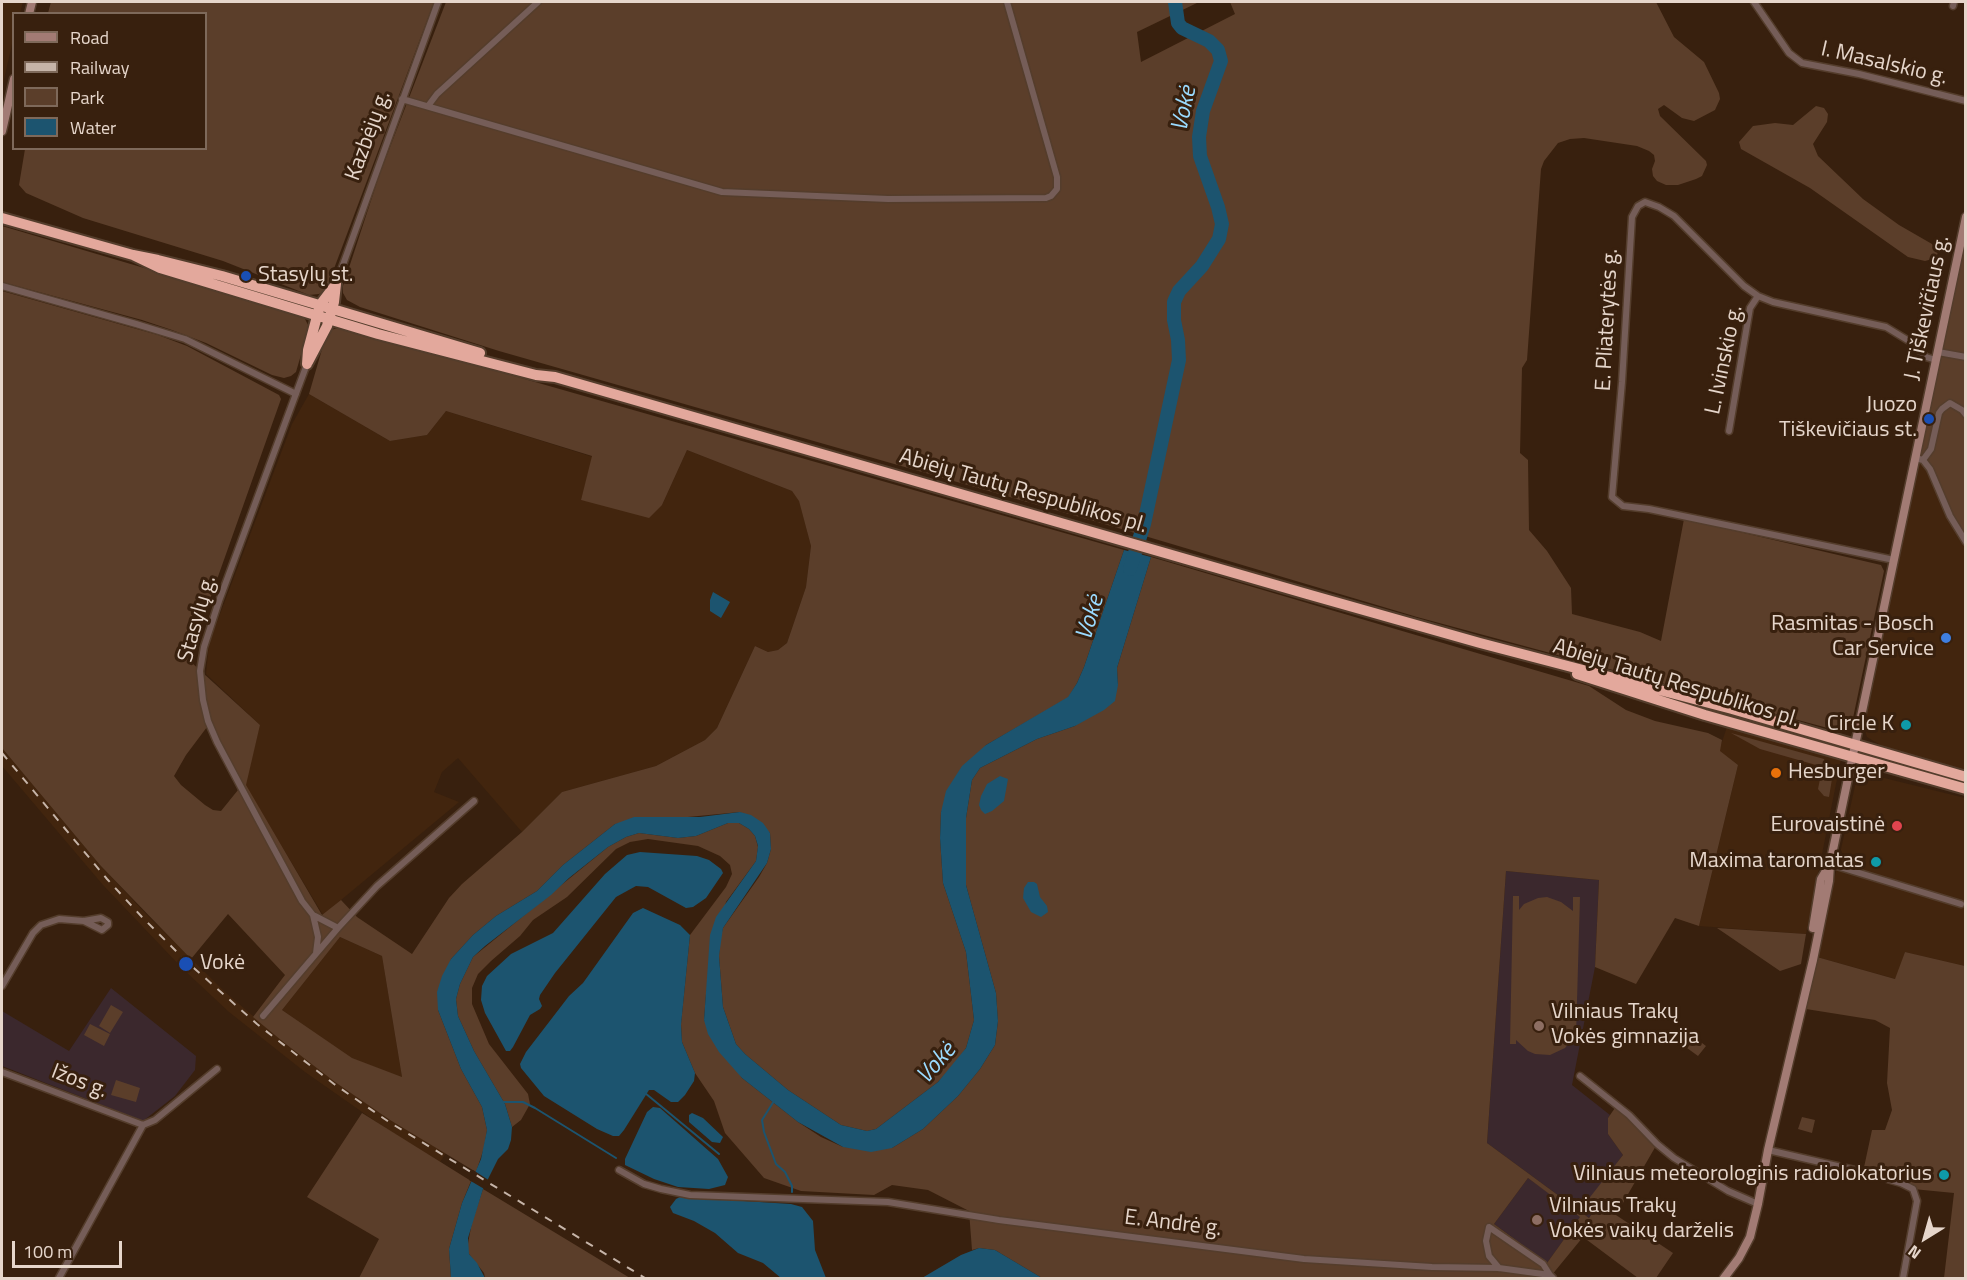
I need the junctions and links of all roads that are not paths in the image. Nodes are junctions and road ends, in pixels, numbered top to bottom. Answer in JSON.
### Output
{"nodes":[{"id":1,"x":438,"y":2,"type":"edge"},
{"id":2,"x":538,"y":2,"type":"edge"},
{"id":3,"x":1007,"y":2,"type":"edge"},
{"id":4,"x":1754,"y":2,"type":"edge"},
{"id":5,"x":12,"y":88,"type":"edge"},
{"id":6,"x":402,"y":99,"type":"junction"},
{"id":7,"x":1965,"y":101,"type":"edge"},
{"id":8,"x":428,"y":106,"type":"junction"},
{"id":9,"x":2,"y":131,"type":"edge"},
{"id":10,"x":1965,"y":217,"type":"edge"},
{"id":11,"x":2,"y":218,"type":"edge"},
{"id":12,"x":336,"y":284,"type":"junction"},
{"id":13,"x":2,"y":286,"type":"edge"},
{"id":14,"x":1758,"y":296,"type":"junction"},
{"id":15,"x":319,"y":311,"type":"junction"},
{"id":16,"x":331,"y":314,"type":"junction"},
{"id":17,"x":1937,"y":356,"type":"junction"},
{"id":18,"x":1965,"y":357,"type":"edge"},
{"id":19,"x":307,"y":363,"type":"junction"},
{"id":20,"x":296,"y":394,"type":"junction"},
{"id":21,"x":1965,"y":415,"type":"edge"},
{"id":22,"x":1729,"y":431,"type":"dead end"},
{"id":23,"x":1919,"y":459,"type":"junction"},
{"id":24,"x":1965,"y":542,"type":"edge"},
{"id":25,"x":1894,"y":560,"type":"junction"},
{"id":26,"x":1480,"y":643,"type":"junction"},
{"id":27,"x":1855,"y":744,"type":"junction"},
{"id":28,"x":1852,"y":758,"type":"junction"},
{"id":29,"x":1965,"y":777,"type":"edge"},
{"id":30,"x":1965,"y":789,"type":"edge"},
{"id":31,"x":474,"y":801,"type":"dead end"},
{"id":32,"x":1830,"y":864,"type":"junction"},
{"id":33,"x":1961,"y":904,"type":"dead end"},
{"id":34,"x":313,"y":915,"type":"junction"},
{"id":35,"x":84,"y":921,"type":"dead end"},
{"id":36,"x":338,"y":928,"type":"junction"},
{"id":37,"x":316,"y":954,"type":"junction"},
{"id":38,"x":2,"y":986,"type":"edge"},
{"id":39,"x":263,"y":1016,"type":"dead end"},
{"id":40,"x":217,"y":1069,"type":"dead end"},
{"id":41,"x":2,"y":1072,"type":"edge"},
{"id":42,"x":1580,"y":1076,"type":"dead end"},
{"id":43,"x":143,"y":1125,"type":"junction"},
{"id":44,"x":1768,"y":1150,"type":"junction"},
{"id":45,"x":619,"y":1170,"type":"dead end"},
{"id":46,"x":1758,"y":1204,"type":"junction"},
{"id":47,"x":1499,"y":1268,"type":"junction"},
{"id":48,"x":1552,"y":1277,"type":"edge"},
{"id":49,"x":59,"y":1278,"type":"edge"},
{"id":50,"x":1724,"y":1278,"type":"edge"},
{"id":51,"x":1903,"y":1278,"type":"edge"}],
"edges":[{"from":1,"to":6,"type":"street","name":"Kazbėjų g."},
{"from":2,"to":8,"type":"street"},
{"from":3,"to":8,"type":"street"},
{"from":4,"to":7,"type":"street","name":"I. Masalskio g."},
{"from":5,"to":9,"type":"main road"},
{"from":6,"to":8,"type":"street"},
{"from":6,"to":12,"type":"street","name":"Kazbėjų g."},
{"from":10,"to":17,"type":"main road","name":"J. Tiškevičiaus g."},
{"from":11,"to":15,"type":"highway","name":"Abiejų Tautų Respublikos pl."},
{"from":12,"to":15,"type":"highway"},
{"from":12,"to":16,"type":"highway"},
{"from":13,"to":20,"type":"street"},
{"from":14,"to":17,"type":"street","name":"E. Pliaterytės g."},
{"from":14,"to":22,"type":"street","name":"L. Ivinskio g."},
{"from":14,"to":25,"type":"street","name":"E. Pliaterytės g."},
{"from":15,"to":16,"type":"highway","name":"Abiejų Tautų Respublikos pl."},
{"from":15,"to":19,"type":"highway"},
{"from":16,"to":19,"type":"highway"},
{"from":16,"to":26,"type":"highway","name":"Abiejų Tautų Respublikos pl."},
{"from":17,"to":18,"type":"street"},
{"from":17,"to":23,"type":"main road","name":"J. Tiškevičiaus g."},
{"from":19,"to":20,"type":"street","name":"Stasylų g."},
{"from":20,"to":34,"type":"street","name":"Stasylų g."},
{"from":21,"to":23,"type":"street"},
{"from":23,"to":24,"type":"street"},
{"from":23,"to":25,"type":"main road","name":"J. Tiškevičiaus g."},
{"from":25,"to":27,"type":"main road","name":"J. Tiškevičiaus g."},
{"from":26,"to":27,"type":"highway","name":"Abiejų Tautų Respublikos pl."},
{"from":26,"to":28,"type":"highway","name":"Abiejų Tautų Respublikos pl."},
{"from":27,"to":28,"type":"main road","name":"J. Tiškevičiaus g."},
{"from":27,"to":29,"type":"highway","name":"Abiejų Tautų Respublikos pl."},
{"from":28,"to":30,"type":"highway","name":"Abiejų Tautų Respublikos pl."},
{"from":28,"to":32,"type":"main road","name":"J. Tiškevičiaus g."},
{"from":31,"to":36,"type":"street"},
{"from":32,"to":33,"type":"street"},
{"from":32,"to":44,"type":"main road","name":"J. Tiškevičiaus g."},
{"from":34,"to":36,"type":"street","name":"Stasylų g."},
{"from":34,"to":37,"type":"street"},
{"from":35,"to":38,"type":"street"},
{"from":36,"to":37,"type":"street"},
{"from":37,"to":39,"type":"street"},
{"from":40,"to":43,"type":"street"},
{"from":41,"to":43,"type":"street","name":"Ižos g."},
{"from":42,"to":46,"type":"street"},
{"from":43,"to":49,"type":"street"},
{"from":44,"to":46,"type":"main road","name":"J. Tiškevičiaus g."},
{"from":44,"to":51,"type":"street"},
{"from":45,"to":47,"type":"street","name":"E. Andrė g."},
{"from":46,"to":50,"type":"main road","name":"J. Tiškevičiaus g."},
{"from":47,"to":48,"type":"street","name":"E. Andrė g."},
{"from":47,"to":48,"type":"street"}]}
